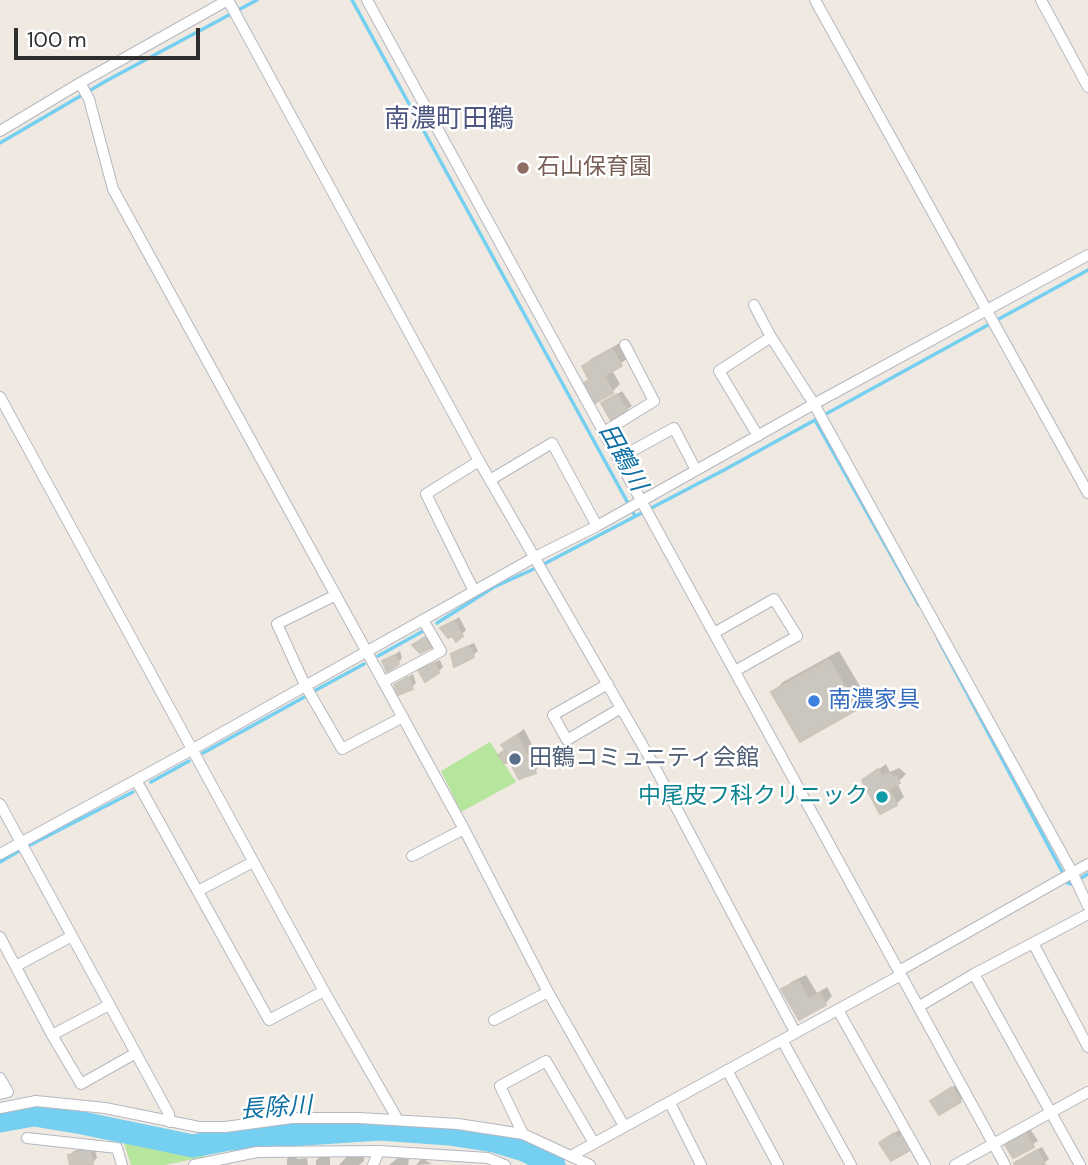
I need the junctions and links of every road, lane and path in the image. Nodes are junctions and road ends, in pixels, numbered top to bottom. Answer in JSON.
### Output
{"nodes":[{"id":1,"x":367,"y":0,"type":"edge"},
{"id":2,"x":816,"y":0,"type":"edge"},
{"id":3,"x":1041,"y":0,"type":"edge"},
{"id":4,"x":229,"y":1,"type":"edge"},
{"id":5,"x":81,"y":84,"type":"junction"},
{"id":6,"x":1088,"y":87,"type":"edge"},
{"id":7,"x":0,"y":131,"type":"edge"},
{"id":8,"x":1088,"y":255,"type":"edge"},
{"id":9,"x":754,"y":305,"type":"dead end"},
{"id":10,"x":988,"y":313,"type":"junction"},
{"id":11,"x":771,"y":337,"type":"junction"},
{"id":12,"x":625,"y":345,"type":"dead end"},
{"id":13,"x":0,"y":397,"type":"edge"},
{"id":14,"x":815,"y":407,"type":"junction"},
{"id":15,"x":604,"y":432,"type":"junction"},
{"id":16,"x":758,"y":436,"type":"junction"},
{"id":17,"x":619,"y":458,"type":"junction"},
{"id":18,"x":479,"y":461,"type":"junction"},
{"id":19,"x":696,"y":470,"type":"junction"},
{"id":20,"x":490,"y":480,"type":"junction"},
{"id":21,"x":1088,"y":493,"type":"edge"},
{"id":22,"x":641,"y":502,"type":"junction"},
{"id":23,"x":597,"y":526,"type":"junction"},
{"id":24,"x":535,"y":557,"type":"junction"},
{"id":25,"x":474,"y":591,"type":"junction"},
{"id":26,"x":336,"y":595,"type":"junction"},
{"id":27,"x":423,"y":620,"type":"junction"},
{"id":28,"x":714,"y":632,"type":"junction"},
{"id":29,"x":366,"y":651,"type":"junction"},
{"id":30,"x":735,"y":671,"type":"junction"},
{"id":31,"x":383,"y":682,"type":"junction"},
{"id":32,"x":608,"y":684,"type":"junction"},
{"id":33,"x":305,"y":685,"type":"junction"},
{"id":34,"x":621,"y":708,"type":"junction"},
{"id":35,"x":403,"y":717,"type":"junction"},
{"id":36,"x":193,"y":749,"type":"junction"},
{"id":37,"x":136,"y":780,"type":"junction"},
{"id":38,"x":0,"y":804,"type":"edge"},
{"id":39,"x":464,"y":829,"type":"junction"},
{"id":40,"x":21,"y":842,"type":"junction"},
{"id":41,"x":0,"y":854,"type":"edge"},
{"id":42,"x":412,"y":856,"type":"dead end"},
{"id":43,"x":253,"y":862,"type":"junction"},
{"id":44,"x":1088,"y":864,"type":"edge"},
{"id":45,"x":1072,"y":872,"type":"junction"},
{"id":46,"x":198,"y":891,"type":"junction"},
{"id":47,"x":1088,"y":906,"type":"edge"},
{"id":48,"x":1088,"y":914,"type":"edge"},
{"id":49,"x":72,"y":936,"type":"junction"},
{"id":50,"x":0,"y":937,"type":"edge"},
{"id":51,"x":1033,"y":943,"type":"junction"},
{"id":52,"x":16,"y":966,"type":"junction"},
{"id":53,"x":900,"y":973,"type":"junction"},
{"id":54,"x":974,"y":974,"type":"junction"},
{"id":55,"x":324,"y":991,"type":"junction"},
{"id":56,"x":548,"y":992,"type":"junction"},
{"id":57,"x":108,"y":1005,"type":"junction"},
{"id":58,"x":918,"y":1007,"type":"junction"},
{"id":59,"x":838,"y":1010,"type":"junction"},
{"id":60,"x":494,"y":1020,"type":"dead end"},
{"id":61,"x":795,"y":1032,"type":"junction"},
{"id":62,"x":52,"y":1035,"type":"junction"},
{"id":63,"x":782,"y":1040,"type":"junction"},
{"id":64,"x":1088,"y":1047,"type":"edge"},
{"id":65,"x":136,"y":1053,"type":"junction"},
{"id":66,"x":727,"y":1070,"type":"junction"},
{"id":67,"x":0,"y":1078,"type":"edge"},
{"id":68,"x":1088,"y":1092,"type":"edge"},
{"id":69,"x":0,"y":1094,"type":"edge"},
{"id":70,"x":670,"y":1103,"type":"junction"},
{"id":71,"x":0,"y":1108,"type":"edge"},
{"id":72,"x":1051,"y":1112,"type":"junction"},
{"id":73,"x":398,"y":1120,"type":"junction"},
{"id":74,"x":170,"y":1122,"type":"junction"},
{"id":75,"x":624,"y":1126,"type":"junction"},
{"id":76,"x":523,"y":1134,"type":"junction"},
{"id":77,"x":27,"y":1138,"type":"dead end"},
{"id":78,"x":594,"y":1143,"type":"junction"},
{"id":79,"x":993,"y":1144,"type":"junction"},
{"id":80,"x":379,"y":1151,"type":"junction"},
{"id":81,"x":571,"y":1156,"type":"junction"},
{"id":82,"x":444,"y":1160,"type":"edge"},
{"id":83,"x":122,"y":1165,"type":"edge"},
{"id":84,"x":194,"y":1165,"type":"edge"},
{"id":85,"x":373,"y":1165,"type":"edge"},
{"id":86,"x":505,"y":1165,"type":"edge"},
{"id":87,"x":590,"y":1165,"type":"edge"},
{"id":88,"x":701,"y":1165,"type":"edge"},
{"id":89,"x":778,"y":1165,"type":"edge"},
{"id":90,"x":851,"y":1165,"type":"edge"},
{"id":91,"x":925,"y":1165,"type":"edge"},
{"id":92,"x":955,"y":1165,"type":"edge"},
{"id":93,"x":1005,"y":1165,"type":"edge"},
{"id":94,"x":1080,"y":1165,"type":"edge"}],
"edges":[{"from":1,"to":15,"type":"street"},
{"from":2,"to":10,"type":"street"},
{"from":3,"to":6,"type":"street"},
{"from":4,"to":5,"type":"street"},
{"from":4,"to":18,"type":"street"},
{"from":5,"to":7,"type":"street"},
{"from":5,"to":26,"type":"street"},
{"from":8,"to":10,"type":"street"},
{"from":9,"to":11,"type":"street"},
{"from":10,"to":14,"type":"street"},
{"from":10,"to":21,"type":"street"},
{"from":11,"to":14,"type":"street"},
{"from":11,"to":16,"type":"street"},
{"from":12,"to":15,"type":"street"},
{"from":13,"to":36,"type":"street"},
{"from":14,"to":16,"type":"street"},
{"from":14,"to":45,"type":"street"},
{"from":15,"to":17,"type":"street"},
{"from":16,"to":19,"type":"street"},
{"from":17,"to":19,"type":"street"},
{"from":17,"to":22,"type":"street"},
{"from":18,"to":20,"type":"street"},
{"from":18,"to":25,"type":"street"},
{"from":19,"to":22,"type":"street"},
{"from":20,"to":23,"type":"street"},
{"from":20,"to":24,"type":"street"},
{"from":22,"to":23,"type":"street"},
{"from":22,"to":28,"type":"street"},
{"from":23,"to":24,"type":"street"},
{"from":24,"to":25,"type":"street"},
{"from":24,"to":32,"type":"street"},
{"from":25,"to":27,"type":"street"},
{"from":26,"to":29,"type":"street"},
{"from":26,"to":33,"type":"street"},
{"from":27,"to":29,"type":"street"},
{"from":27,"to":31,"type":"street"},
{"from":28,"to":30,"type":"street"},
{"from":28,"to":30,"type":"street"},
{"from":29,"to":31,"type":"street"},
{"from":29,"to":33,"type":"street"},
{"from":30,"to":53,"type":"street"},
{"from":31,"to":35,"type":"street"},
{"from":32,"to":34,"type":"street"},
{"from":32,"to":34,"type":"street"},
{"from":33,"to":35,"type":"street"},
{"from":33,"to":36,"type":"street"},
{"from":34,"to":61,"type":"street"},
{"from":35,"to":39,"type":"street"},
{"from":36,"to":37,"type":"street"},
{"from":36,"to":43,"type":"street"},
{"from":37,"to":40,"type":"street"},
{"from":37,"to":46,"type":"street"},
{"from":38,"to":40,"type":"street"},
{"from":39,"to":42,"type":"street"},
{"from":39,"to":56,"type":"street"},
{"from":40,"to":41,"type":"street"},
{"from":40,"to":49,"type":"street"},
{"from":43,"to":46,"type":"street"},
{"from":43,"to":55,"type":"street"},
{"from":44,"to":45,"type":"street"},
{"from":45,"to":47,"type":"street"},
{"from":45,"to":53,"type":"street"},
{"from":46,"to":55,"type":"street"},
{"from":48,"to":51,"type":"street"},
{"from":49,"to":52,"type":"street"},
{"from":49,"to":57,"type":"street"},
{"from":50,"to":52,"type":"street"},
{"from":51,"to":54,"type":"street"},
{"from":51,"to":64,"type":"street"},
{"from":52,"to":62,"type":"street"},
{"from":53,"to":58,"type":"street"},
{"from":53,"to":59,"type":"street"},
{"from":54,"to":58,"type":"street"},
{"from":54,"to":72,"type":"street"},
{"from":55,"to":73,"type":"street"},
{"from":56,"to":60,"type":"street"},
{"from":56,"to":75,"type":"street"},
{"from":57,"to":62,"type":"street"},
{"from":57,"to":65,"type":"street"},
{"from":58,"to":79,"type":"street"},
{"from":59,"to":61,"type":"street"},
{"from":59,"to":91,"type":"street"},
{"from":61,"to":63,"type":"street"},
{"from":62,"to":65,"type":"street"},
{"from":63,"to":66,"type":"street"},
{"from":63,"to":90,"type":"street"},
{"from":65,"to":74,"type":"street"},
{"from":66,"to":70,"type":"street"},
{"from":66,"to":89,"type":"street"},
{"from":67,"to":69,"type":"street"},
{"from":68,"to":72,"type":"street"},
{"from":70,"to":75,"type":"street"},
{"from":70,"to":88,"type":"street"},
{"from":71,"to":74,"type":"street"},
{"from":72,"to":79,"type":"street"},
{"from":72,"to":94,"type":"street"},
{"from":73,"to":74,"type":"street"},
{"from":73,"to":76,"type":"street"},
{"from":75,"to":78,"type":"street"},
{"from":76,"to":78,"type":"street"},
{"from":76,"to":81,"type":"street"},
{"from":77,"to":83,"type":"street"},
{"from":78,"to":81,"type":"street"},
{"from":79,"to":92,"type":"street"},
{"from":79,"to":93,"type":"street"},
{"from":80,"to":82,"type":"street"},
{"from":80,"to":84,"type":"street"},
{"from":80,"to":85,"type":"street"},
{"from":81,"to":87,"type":"street"},
{"from":82,"to":86,"type":"street"}]}
